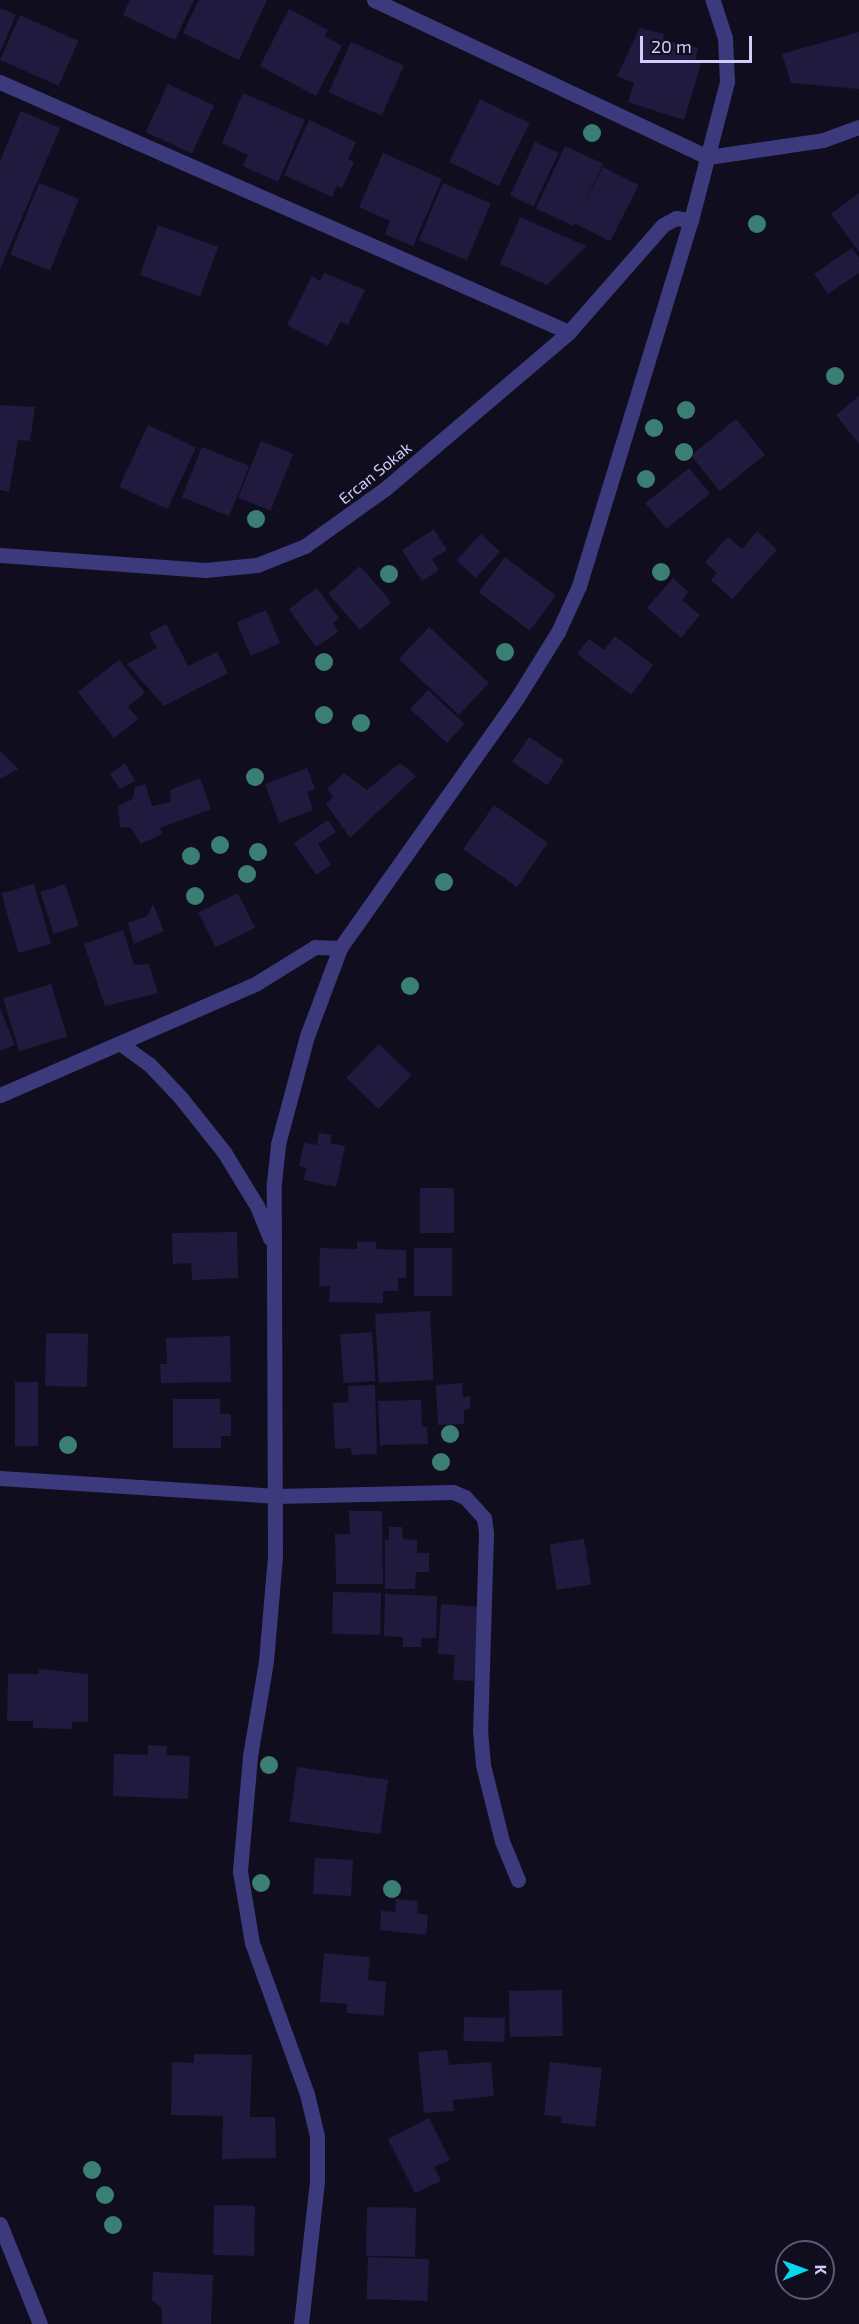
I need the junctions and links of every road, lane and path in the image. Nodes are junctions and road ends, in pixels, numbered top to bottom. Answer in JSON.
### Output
{"nodes":[{"id":1,"x":375,"y":0,"type":"edge"},
{"id":2,"x":713,"y":0,"type":"edge"},
{"id":3,"x":0,"y":82,"type":"edge"},
{"id":4,"x":859,"y":127,"type":"edge"},
{"id":5,"x":708,"y":157,"type":"junction"},
{"id":6,"x":691,"y":220,"type":"junction"},
{"id":7,"x":569,"y":332,"type":"junction"},
{"id":8,"x":0,"y":555,"type":"edge"},
{"id":9,"x":340,"y":948,"type":"junction"},
{"id":10,"x":121,"y":1044,"type":"junction"},
{"id":11,"x":0,"y":1095,"type":"edge"},
{"id":12,"x":275,"y":1251,"type":"junction"},
{"id":13,"x":0,"y":1478,"type":"edge"},
{"id":14,"x":277,"y":1496,"type":"junction"},
{"id":15,"x":518,"y":1880,"type":"dead end"},
{"id":16,"x":0,"y":2224,"type":"edge"},
{"id":17,"x":40,"y":2324,"type":"edge"},
{"id":18,"x":301,"y":2324,"type":"edge"}],
"edges":[{"from":1,"to":5,"type":"street"},
{"from":2,"to":5,"type":"street"},
{"from":3,"to":7,"type":"street"},
{"from":4,"to":5,"type":"street"},
{"from":5,"to":6,"type":"street"},
{"from":6,"to":7,"type":"street","name":"Ercan Sokak"},
{"from":6,"to":9,"type":"street"},
{"from":7,"to":8,"type":"street","name":"Ercan Sokak"},
{"from":9,"to":10,"type":"street"},
{"from":9,"to":12,"type":"street"},
{"from":10,"to":11,"type":"street"},
{"from":10,"to":12,"type":"street"},
{"from":12,"to":14,"type":"street"},
{"from":13,"to":14,"type":"street"},
{"from":14,"to":15,"type":"street"},
{"from":14,"to":18,"type":"street"},
{"from":16,"to":17,"type":"street"}]}
